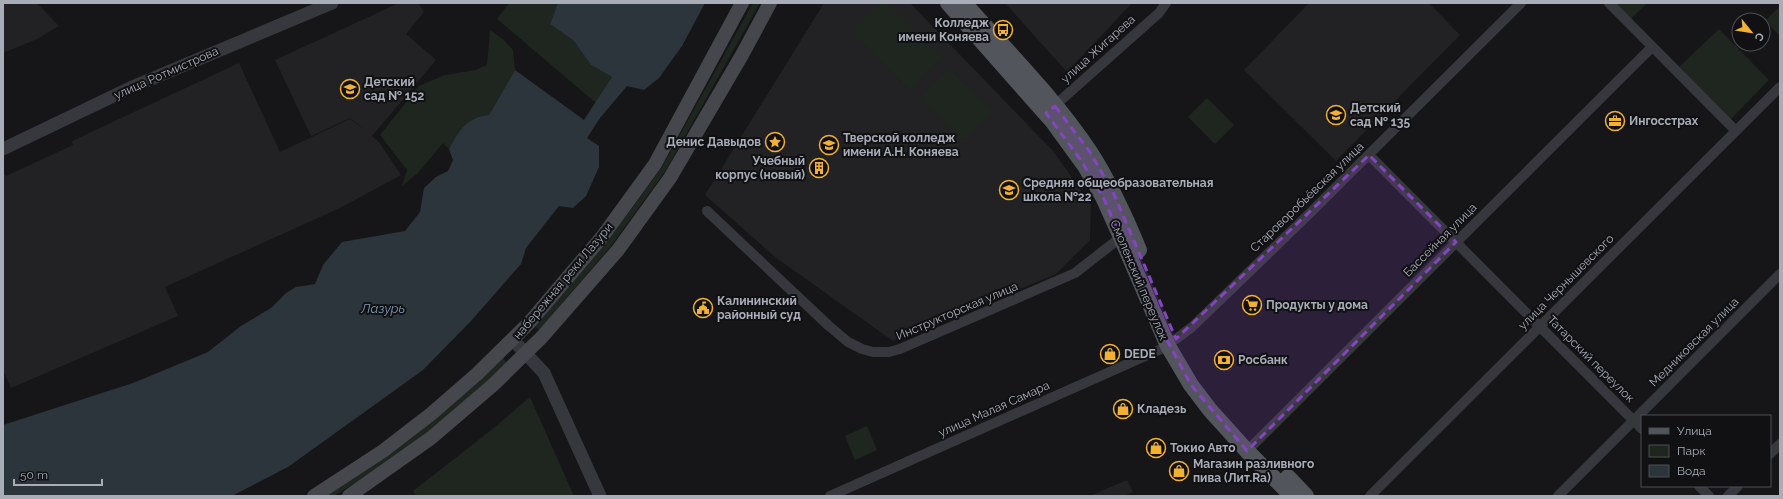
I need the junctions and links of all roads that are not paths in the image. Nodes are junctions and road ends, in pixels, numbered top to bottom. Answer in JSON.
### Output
{"nodes":[{"id":1,"x":332,"y":3,"type":"edge"},
{"id":2,"x":742,"y":3,"type":"edge"},
{"id":3,"x":770,"y":3,"type":"edge"},
{"id":4,"x":948,"y":3,"type":"edge"},
{"id":5,"x":964,"y":3,"type":"edge"},
{"id":6,"x":1166,"y":3,"type":"edge"},
{"id":7,"x":1521,"y":3,"type":"edge"},
{"id":8,"x":1609,"y":3,"type":"edge"},
{"id":9,"x":1652,"y":47,"type":"junction"},
{"id":10,"x":1780,"y":87,"type":"edge"},
{"id":11,"x":1050,"y":109,"type":"junction"},
{"id":12,"x":1736,"y":131,"type":"junction"},
{"id":13,"x":3,"y":149,"type":"edge"},
{"id":14,"x":1369,"y":155,"type":"junction"},
{"id":15,"x":707,"y":211,"type":"dead end"},
{"id":16,"x":1126,"y":233,"type":"junction"},
{"id":17,"x":1456,"y":242,"type":"junction"},
{"id":18,"x":1780,"y":274,"type":"edge"},
{"id":19,"x":1540,"y":326,"type":"junction"},
{"id":20,"x":513,"y":340,"type":"junction"},
{"id":21,"x":1172,"y":343,"type":"junction"},
{"id":22,"x":526,"y":354,"type":"junction"},
{"id":23,"x":1634,"y":420,"type":"junction"},
{"id":24,"x":1641,"y":428,"type":"edge"},
{"id":25,"x":1780,"y":444,"type":"edge"},
{"id":26,"x":1251,"y":448,"type":"junction"},
{"id":27,"x":1771,"y":453,"type":"edge"},
{"id":28,"x":1700,"y":487,"type":"edge"},
{"id":29,"x":1737,"y":487,"type":"edge"},
{"id":30,"x":314,"y":496,"type":"edge"},
{"id":31,"x":349,"y":496,"type":"edge"},
{"id":32,"x":600,"y":496,"type":"edge"},
{"id":33,"x":830,"y":496,"type":"edge"},
{"id":34,"x":1292,"y":496,"type":"edge"},
{"id":35,"x":1306,"y":496,"type":"edge"},
{"id":36,"x":1370,"y":496,"type":"edge"},
{"id":37,"x":1558,"y":496,"type":"edge"},
{"id":38,"x":1709,"y":496,"type":"edge"},
{"id":39,"x":1728,"y":496,"type":"edge"}],
"edges":[{"from":1,"to":13,"type":"street","name":"улица Ротмистрова"},
{"from":2,"to":20,"type":"main road","name":"набережная реки Лазури"},
{"from":3,"to":22,"type":"main road","name":"набережная реки Лазури"},
{"from":4,"to":11,"type":"main road","name":"Смоленский переулок"},
{"from":5,"to":11,"type":"main road","name":"Смоленский переулок"},
{"from":6,"to":11,"type":"street","name":"улица Жигарева"},
{"from":7,"to":14,"type":"street","name":"Староворобьёвская улица"},
{"from":8,"to":9,"type":"street"},
{"from":9,"to":12,"type":"street"},
{"from":9,"to":17,"type":"street","name":"Бассейная улица"},
{"from":10,"to":12,"type":"street","name":"улица Чернышевского"},
{"from":11,"to":16,"type":"main road","name":"Смоленский переулок"},
{"from":12,"to":19,"type":"street","name":"улица Чернышевского"},
{"from":14,"to":17,"type":"street","name":"Татарский переулок"},
{"from":14,"to":21,"type":"street","name":"Староворобьёвская улица"},
{"from":15,"to":16,"type":"street","name":"Инструкторская улица"},
{"from":16,"to":21,"type":"main road","name":"Смоленский переулок"},
{"from":17,"to":19,"type":"street","name":"Татарский переулок"},
{"from":17,"to":26,"type":"street","name":"Бассейная улица"},
{"from":18,"to":23,"type":"street","name":"Медниковская улица"},
{"from":19,"to":23,"type":"street","name":"Татарский переулок"},
{"from":19,"to":36,"type":"street","name":"улица Чернышевского"},
{"from":20,"to":22,"type":"street"},
{"from":20,"to":30,"type":"main road","name":"набережная реки Лазури"},
{"from":21,"to":26,"type":"main road","name":"Смоленский переулок"},
{"from":21,"to":33,"type":"street","name":"улица Малая Самара"},
{"from":22,"to":31,"type":"main road","name":"набережная реки Лазури"},
{"from":22,"to":32,"type":"street"},
{"from":23,"to":24,"type":"street","name":"Татарский переулок"},
{"from":23,"to":37,"type":"street","name":"Медниковская улица"},
{"from":25,"to":27,"type":"street"},
{"from":26,"to":34,"type":"main road","name":"Смоленский переулок"},
{"from":26,"to":35,"type":"main road","name":"Смоленский переулок"},
{"from":28,"to":38,"type":"street"},
{"from":29,"to":39,"type":"street"}]}
